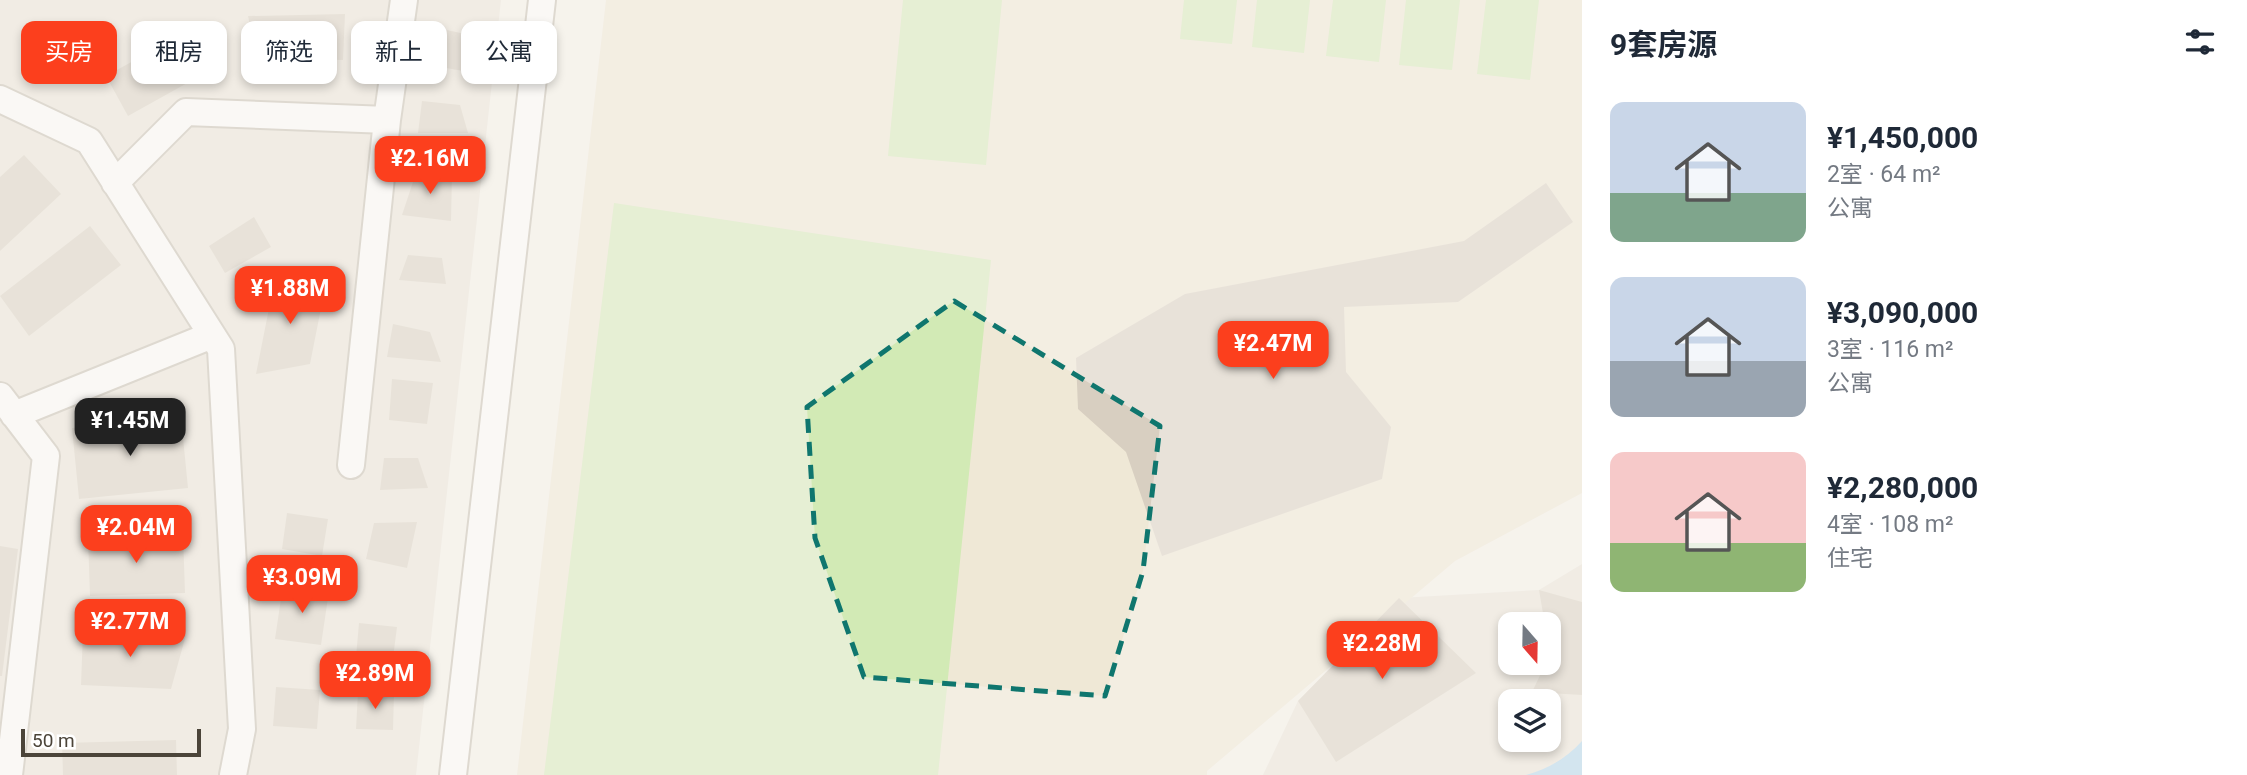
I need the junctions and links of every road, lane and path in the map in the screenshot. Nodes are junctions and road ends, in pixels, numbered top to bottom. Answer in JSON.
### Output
{"nodes":[{"id":1,"x":404,"y":0,"type":"edge"},
{"id":2,"x":542,"y":0,"type":"edge"},
{"id":3,"x":0,"y":99,"type":"edge"},
{"id":4,"x":387,"y":120,"type":"junction"},
{"id":5,"x":115,"y":183,"type":"junction"},
{"id":6,"x":212,"y":335,"type":"junction"},
{"id":7,"x":7,"y":405,"type":"edge"},
{"id":8,"x":351,"y":465,"type":"dead end"},
{"id":9,"x":9,"y":775,"type":"edge"},
{"id":10,"x":233,"y":775,"type":"edge"},
{"id":11,"x":453,"y":775,"type":"edge"}],
"edges":[{"from":1,"to":4,"type":"street"},
{"from":2,"to":11,"type":"street"},
{"from":3,"to":5,"type":"street"},
{"from":4,"to":5,"type":"street"},
{"from":4,"to":8,"type":"street"},
{"from":5,"to":6,"type":"street"},
{"from":6,"to":7,"type":"street"},
{"from":6,"to":10,"type":"street"},
{"from":7,"to":9,"type":"street"}]}
